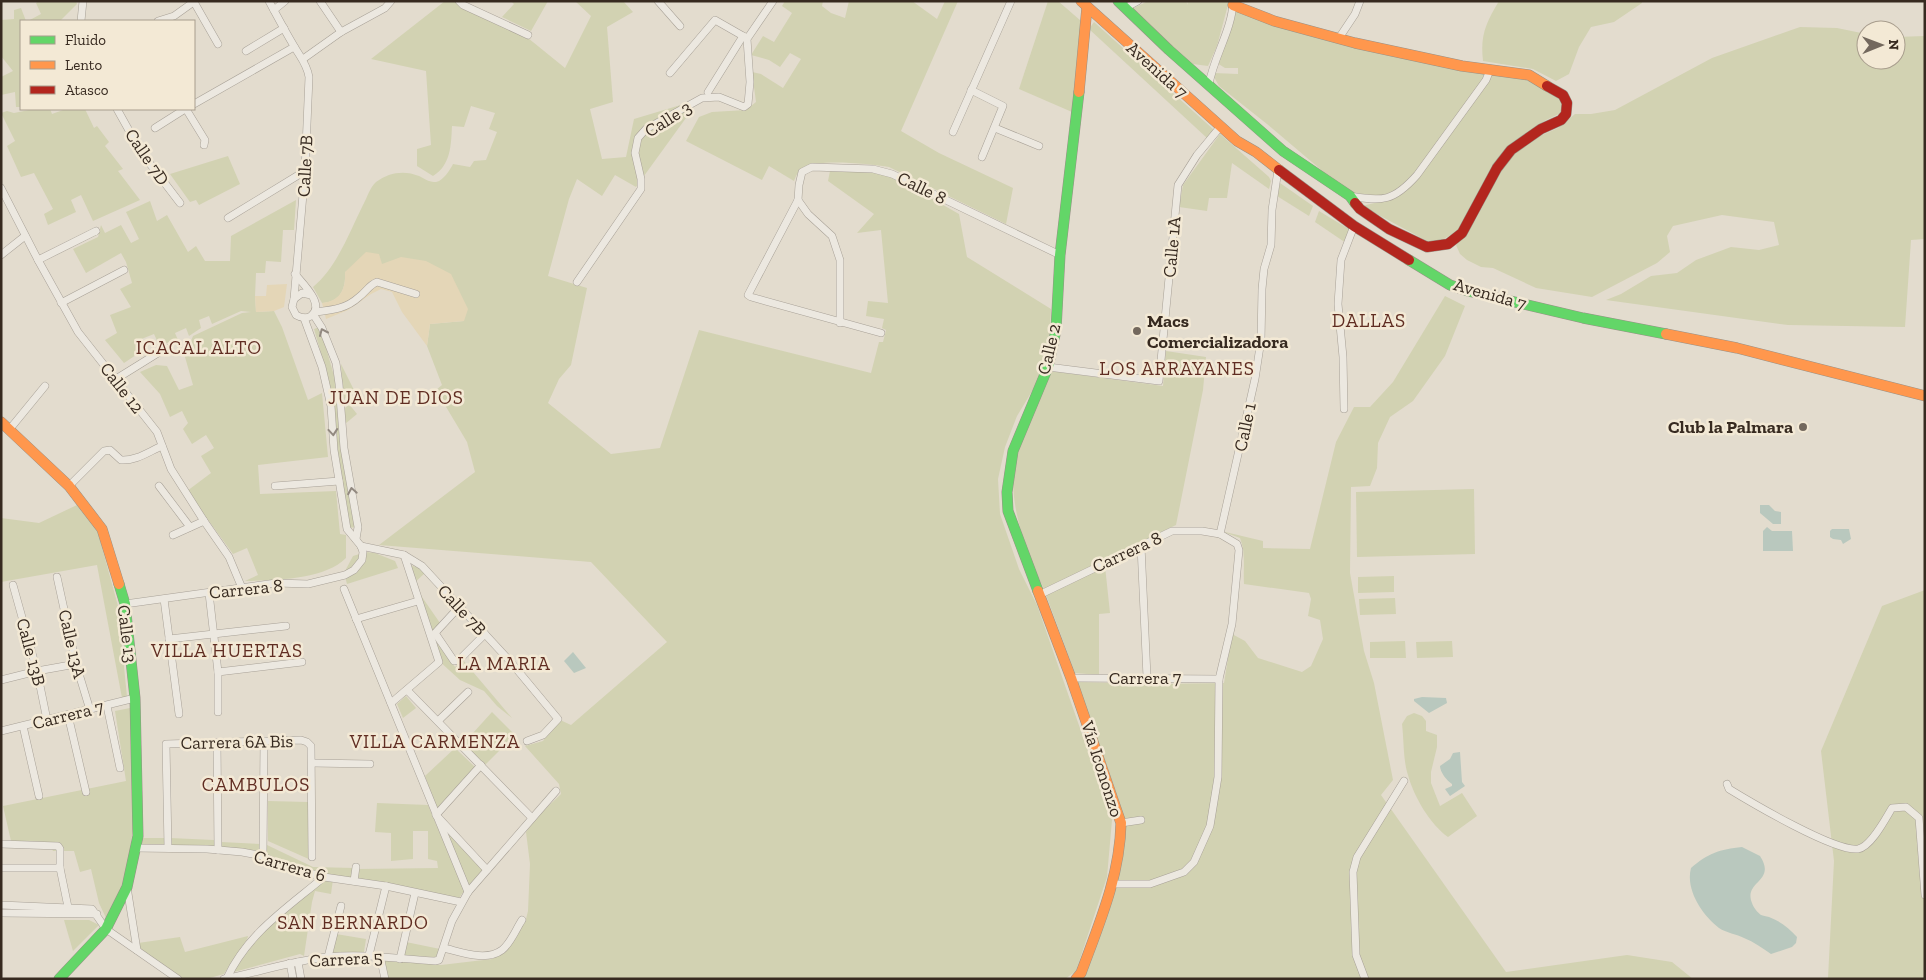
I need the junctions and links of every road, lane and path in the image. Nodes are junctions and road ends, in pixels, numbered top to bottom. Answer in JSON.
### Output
{"nodes":[{"id":1,"x":83,"y":1,"type":"edge"},
{"id":2,"x":269,"y":1,"type":"edge"},
{"id":3,"x":285,"y":1,"type":"edge"},
{"id":4,"x":320,"y":1,"type":"edge"},
{"id":5,"x":391,"y":1,"type":"edge"},
{"id":6,"x":459,"y":1,"type":"edge"},
{"id":7,"x":658,"y":1,"type":"edge"},
{"id":8,"x":773,"y":1,"type":"edge"},
{"id":9,"x":1010,"y":1,"type":"edge"},
{"id":10,"x":1138,"y":1,"type":"edge"},
{"id":11,"x":1360,"y":1,"type":"edge"},
{"id":12,"x":194,"y":2,"type":"edge"},
{"id":13,"x":1233,"y":3,"type":"edge"},
{"id":14,"x":1084,"y":4,"type":"edge"},
{"id":15,"x":1122,"y":4,"type":"edge"},
{"id":16,"x":274,"y":10,"type":"junction"},
{"id":17,"x":82,"y":20,"type":"edge"},
{"id":18,"x":161,"y":20,"type":"edge"},
{"id":19,"x":680,"y":26,"type":"dead end"},
{"id":20,"x":284,"y":28,"type":"junction"},
{"id":21,"x":342,"y":32,"type":"junction"},
{"id":22,"x":528,"y":35,"type":"dead end"},
{"id":23,"x":745,"y":37,"type":"junction"},
{"id":24,"x":1339,"y":38,"type":"junction"},
{"id":25,"x":218,"y":44,"type":"dead end"},
{"id":26,"x":294,"y":47,"type":"junction"},
{"id":27,"x":246,"y":51,"type":"dead end"},
{"id":28,"x":303,"y":59,"type":"junction"},
{"id":29,"x":1490,"y":70,"type":"junction"},
{"id":30,"x":670,"y":73,"type":"dead end"},
{"id":31,"x":1209,"y":84,"type":"junction"},
{"id":32,"x":971,"y":90,"type":"junction"},
{"id":33,"x":708,"y":92,"type":"dead end"},
{"id":34,"x":195,"y":103,"type":"edge"},
{"id":35,"x":118,"y":110,"type":"edge"},
{"id":36,"x":183,"y":110,"type":"edge"},
{"id":37,"x":186,"y":110,"type":"edge"},
{"id":38,"x":1221,"y":126,"type":"junction"},
{"id":39,"x":155,"y":128,"type":"dead end"},
{"id":40,"x":995,"y":128,"type":"junction"},
{"id":41,"x":953,"y":132,"type":"dead end"},
{"id":42,"x":204,"y":145,"type":"dead end"},
{"id":43,"x":1039,"y":146,"type":"dead end"},
{"id":44,"x":982,"y":157,"type":"dead end"},
{"id":45,"x":1278,"y":170,"type":"junction"},
{"id":46,"x":305,"y":171,"type":"junction"},
{"id":47,"x":2,"y":190,"type":"edge"},
{"id":48,"x":1350,"y":196,"type":"junction"},
{"id":49,"x":798,"y":200,"type":"junction"},
{"id":50,"x":180,"y":203,"type":"dead end"},
{"id":51,"x":228,"y":218,"type":"dead end"},
{"id":52,"x":1354,"y":226,"type":"junction"},
{"id":53,"x":96,"y":231,"type":"dead end"},
{"id":54,"x":25,"y":236,"type":"junction"},
{"id":55,"x":1,"y":255,"type":"edge"},
{"id":56,"x":1060,"y":255,"type":"junction"},
{"id":57,"x":38,"y":260,"type":"junction"},
{"id":58,"x":124,"y":270,"type":"dead end"},
{"id":59,"x":295,"y":274,"type":"junction"},
{"id":60,"x":577,"y":282,"type":"dead end"},
{"id":61,"x":416,"y":294,"type":"dead end"},
{"id":62,"x":311,"y":295,"type":"junction"},
{"id":63,"x":294,"y":299,"type":"junction"},
{"id":64,"x":61,"y":303,"type":"junction"},
{"id":65,"x":314,"y":313,"type":"junction"},
{"id":66,"x":304,"y":318,"type":"junction"},
{"id":67,"x":840,"y":323,"type":"junction"},
{"id":68,"x":881,"y":333,"type":"dead end"},
{"id":69,"x":166,"y":348,"type":"dead end"},
{"id":70,"x":1048,"y":367,"type":"junction"},
{"id":71,"x":116,"y":379,"type":"junction"},
{"id":72,"x":44,"y":386,"type":"dead end"},
{"id":73,"x":1925,"y":396,"type":"edge"},
{"id":74,"x":1344,"y":408,"type":"dead end"},
{"id":75,"x":5,"y":426,"type":"edge"},
{"id":76,"x":162,"y":446,"type":"junction"},
{"id":77,"x":339,"y":481,"type":"junction"},
{"id":78,"x":68,"y":486,"type":"junction"},
{"id":79,"x":159,"y":486,"type":"dead end"},
{"id":80,"x":275,"y":486,"type":"dead end"},
{"id":81,"x":204,"y":521,"type":"junction"},
{"id":82,"x":190,"y":527,"type":"junction"},
{"id":83,"x":1220,"y":534,"type":"junction"},
{"id":84,"x":174,"y":535,"type":"dead end"},
{"id":85,"x":359,"y":543,"type":"junction"},
{"id":86,"x":1141,"y":546,"type":"junction"},
{"id":87,"x":404,"y":555,"type":"junction"},
{"id":88,"x":57,"y":577,"type":"dead end"},
{"id":89,"x":13,"y":585,"type":"dead end"},
{"id":90,"x":242,"y":588,"type":"junction"},
{"id":91,"x":344,"y":589,"type":"dead end"},
{"id":92,"x":209,"y":593,"type":"junction"},
{"id":93,"x":1039,"y":595,"type":"junction"},
{"id":94,"x":164,"y":599,"type":"junction"},
{"id":95,"x":418,"y":601,"type":"junction"},
{"id":96,"x":125,"y":604,"type":"junction"},
{"id":97,"x":460,"y":607,"type":"junction"},
{"id":98,"x":356,"y":619,"type":"junction"},
{"id":99,"x":286,"y":626,"type":"dead end"},
{"id":100,"x":485,"y":634,"type":"junction"},
{"id":101,"x":214,"y":635,"type":"junction"},
{"id":102,"x":169,"y":639,"type":"junction"},
{"id":103,"x":302,"y":662,"type":"dead end"},
{"id":104,"x":76,"y":664,"type":"junction"},
{"id":105,"x":37,"y":671,"type":"junction"},
{"id":106,"x":218,"y":672,"type":"junction"},
{"id":107,"x":1071,"y":676,"type":"junction"},
{"id":108,"x":1147,"y":677,"type":"junction"},
{"id":109,"x":1219,"y":678,"type":"junction"},
{"id":110,"x":1,"y":680,"type":"edge"},
{"id":111,"x":407,"y":690,"type":"junction"},
{"id":112,"x":468,"y":692,"type":"dead end"},
{"id":113,"x":135,"y":698,"type":"junction"},
{"id":114,"x":391,"y":703,"type":"junction"},
{"id":115,"x":107,"y":706,"type":"junction"},
{"id":116,"x":90,"y":710,"type":"junction"},
{"id":117,"x":218,"y":712,"type":"dead end"},
{"id":118,"x":178,"y":714,"type":"dead end"},
{"id":119,"x":68,"y":715,"type":"junction"},
{"id":120,"x":47,"y":720,"type":"junction"},
{"id":121,"x":438,"y":721,"type":"junction"},
{"id":122,"x":23,"y":726,"type":"junction"},
{"id":123,"x":1,"y":731,"type":"edge"},
{"id":124,"x":264,"y":741,"type":"junction"},
{"id":125,"x":527,"y":741,"type":"dead end"},
{"id":126,"x":216,"y":742,"type":"junction"},
{"id":127,"x":312,"y":763,"type":"junction"},
{"id":128,"x":370,"y":764,"type":"dead end"},
{"id":129,"x":481,"y":765,"type":"junction"},
{"id":130,"x":120,"y":768,"type":"dead end"},
{"id":131,"x":1404,"y":781,"type":"dead end"},
{"id":132,"x":1727,"y":784,"type":"dead end"},
{"id":133,"x":556,"y":791,"type":"dead end"},
{"id":134,"x":86,"y":792,"type":"dead end"},
{"id":135,"x":39,"y":796,"type":"dead end"},
{"id":136,"x":436,"y":815,"type":"junction"},
{"id":137,"x":532,"y":818,"type":"junction"},
{"id":138,"x":1141,"y":820,"type":"dead end"},
{"id":139,"x":1121,"y":823,"type":"junction"},
{"id":140,"x":1,"y":844,"type":"edge"},
{"id":141,"x":135,"y":848,"type":"junction"},
{"id":142,"x":168,"y":848,"type":"junction"},
{"id":143,"x":218,"y":850,"type":"junction"},
{"id":144,"x":263,"y":856,"type":"junction"},
{"id":145,"x":312,"y":857,"type":"dead end"},
{"id":146,"x":356,"y":867,"type":"dead end"},
{"id":147,"x":1,"y":868,"type":"edge"},
{"id":148,"x":60,"y":868,"type":"junction"},
{"id":149,"x":487,"y":870,"type":"junction"},
{"id":150,"x":324,"y":877,"type":"junction"},
{"id":151,"x":354,"y":881,"type":"junction"},
{"id":152,"x":1112,"y":884,"type":"junction"},
{"id":153,"x":386,"y":886,"type":"junction"},
{"id":154,"x":127,"y":887,"type":"junction"},
{"id":155,"x":468,"y":892,"type":"junction"},
{"id":156,"x":415,"y":893,"type":"junction"},
{"id":157,"x":1925,"y":895,"type":"edge"},
{"id":158,"x":461,"y":902,"type":"junction"},
{"id":159,"x":1,"y":905,"type":"edge"},
{"id":160,"x":341,"y":906,"type":"dead end"},
{"id":161,"x":68,"y":907,"type":"junction"},
{"id":162,"x":1,"y":913,"type":"edge"},
{"id":163,"x":97,"y":914,"type":"junction"},
{"id":164,"x":522,"y":920,"type":"dead end"},
{"id":165,"x":106,"y":929,"type":"junction"},
{"id":166,"x":444,"y":948,"type":"junction"},
{"id":167,"x":137,"y":950,"type":"junction"},
{"id":168,"x":369,"y":955,"type":"junction"},
{"id":169,"x":380,"y":956,"type":"junction"},
{"id":170,"x":328,"y":957,"type":"junction"},
{"id":171,"x":400,"y":959,"type":"junction"},
{"id":172,"x":294,"y":963,"type":"junction"},
{"id":173,"x":263,"y":970,"type":"junction"},
{"id":174,"x":229,"y":978,"type":"edge"},
{"id":175,"x":59,"y":979,"type":"edge"},
{"id":176,"x":178,"y":979,"type":"edge"},
{"id":177,"x":266,"y":979,"type":"edge"},
{"id":178,"x":293,"y":979,"type":"edge"},
{"id":179,"x":301,"y":979,"type":"edge"},
{"id":180,"x":385,"y":979,"type":"edge"},
{"id":181,"x":1076,"y":979,"type":"edge"},
{"id":182,"x":1365,"y":979,"type":"edge"}],
"edges":[{"from":1,"to":17,"type":"street"},
{"from":2,"to":16,"type":"street"},
{"from":3,"to":16,"type":"street"},
{"from":4,"to":21,"type":"street"},
{"from":5,"to":21,"type":"street"},
{"from":6,"to":22,"type":"street"},
{"from":7,"to":19,"type":"street"},
{"from":8,"to":23,"type":"street"},
{"from":9,"to":32,"type":"street"},
{"from":10,"to":15,"type":"street"},
{"from":11,"to":24,"type":"street"},
{"from":12,"to":18,"type":"street"},
{"from":12,"to":25,"type":"street"},
{"from":13,"to":24,"type":"main road"},
{"from":13,"to":31,"type":"street"},
{"from":14,"to":38,"type":"main road","name":"Avenida 7"},
{"from":14,"to":56,"type":"main road","name":"Calle 2"},
{"from":15,"to":31,"type":"main road"},
{"from":16,"to":20,"type":"street"},
{"from":20,"to":26,"type":"street"},
{"from":20,"to":27,"type":"street"},
{"from":21,"to":28,"type":"street"},
{"from":23,"to":30,"type":"street"},
{"from":23,"to":33,"type":"street"},
{"from":23,"to":60,"type":"street","name":"Calle 3"},
{"from":24,"to":29,"type":"main road"},
{"from":26,"to":28,"type":"street"},
{"from":26,"to":34,"type":"street"},
{"from":28,"to":46,"type":"street","name":"Calle 7B"},
{"from":29,"to":48,"type":"street"},
{"from":29,"to":48,"type":"main road"},
{"from":31,"to":48,"type":"main road"},
{"from":32,"to":40,"type":"street"},
{"from":32,"to":41,"type":"street"},
{"from":35,"to":50,"type":"street","name":"Calle 7D"},
{"from":36,"to":39,"type":"street"},
{"from":37,"to":42,"type":"street"},
{"from":38,"to":45,"type":"main road","name":"Avenida 7"},
{"from":38,"to":70,"type":"street","name":"Calle 1A"},
{"from":40,"to":43,"type":"street"},
{"from":40,"to":44,"type":"street"},
{"from":45,"to":52,"type":"main road","name":"Avenida 7"},
{"from":45,"to":83,"type":"street","name":"Calle 1"},
{"from":46,"to":51,"type":"street"},
{"from":46,"to":59,"type":"street","name":"Calle 7B"},
{"from":47,"to":54,"type":"street","name":"Calle 12"},
{"from":49,"to":56,"type":"street","name":"Calle 8"},
{"from":49,"to":67,"type":"street"},
{"from":49,"to":67,"type":"street"},
{"from":52,"to":73,"type":"main road","name":"Avenida 7"},
{"from":52,"to":74,"type":"street"},
{"from":53,"to":57,"type":"street"},
{"from":54,"to":55,"type":"street"},
{"from":54,"to":57,"type":"street","name":"Calle 12"},
{"from":56,"to":70,"type":"main road","name":"Calle 2"},
{"from":57,"to":64,"type":"street","name":"Calle 12"},
{"from":58,"to":64,"type":"street"},
{"from":59,"to":62,"type":"street"},
{"from":59,"to":63,"type":"street","name":"Calle 7B"},
{"from":61,"to":65,"type":"street"},
{"from":62,"to":63,"type":"street"},
{"from":62,"to":65,"type":"street"},
{"from":63,"to":66,"type":"street"},
{"from":64,"to":71,"type":"street","name":"Calle 12"},
{"from":65,"to":66,"type":"street"},
{"from":85,"to":65,"type":"street","one_way":true},
{"from":66,"to":77,"type":"street","one_way":true},
{"from":67,"to":68,"type":"street"},
{"from":69,"to":71,"type":"street"},
{"from":70,"to":93,"type":"main road","name":"Calle 2"},
{"from":71,"to":76,"type":"street","name":"Calle 12"},
{"from":72,"to":75,"type":"street"},
{"from":75,"to":78,"type":"main road","name":"Calle 13"},
{"from":76,"to":78,"type":"street"},
{"from":76,"to":81,"type":"street","name":"Calle 12"},
{"from":77,"to":80,"type":"street"},
{"from":77,"to":85,"type":"street"},
{"from":78,"to":96,"type":"main road","name":"Calle 13"},
{"from":79,"to":82,"type":"street"},
{"from":81,"to":82,"type":"street"},
{"from":81,"to":90,"type":"street","name":"Calle 12"},
{"from":82,"to":84,"type":"street"},
{"from":83,"to":86,"type":"street","name":"Carrera 8"},
{"from":83,"to":109,"type":"street"},
{"from":85,"to":87,"type":"street","name":"Calle 7B"},
{"from":85,"to":90,"type":"street","name":"Carrera 8"},
{"from":86,"to":93,"type":"street","name":"Carrera 8"},
{"from":86,"to":108,"type":"street"},
{"from":87,"to":95,"type":"street"},
{"from":87,"to":97,"type":"street","name":"Calle 7B"},
{"from":88,"to":104,"type":"street","name":"Calle 13A"},
{"from":89,"to":105,"type":"street","name":"Calle 13B"},
{"from":90,"to":92,"type":"street","name":"Carrera 8"},
{"from":91,"to":98,"type":"street"},
{"from":92,"to":94,"type":"street","name":"Carrera 8"},
{"from":92,"to":101,"type":"street"},
{"from":93,"to":107,"type":"main road","name":"Calle 2"},
{"from":94,"to":96,"type":"street","name":"Carrera 8"},
{"from":94,"to":102,"type":"street"},
{"from":95,"to":98,"type":"street"},
{"from":95,"to":111,"type":"street"},
{"from":96,"to":113,"type":"main road","name":"Calle 13"},
{"from":97,"to":100,"type":"street","name":"Calle 7B"},
{"from":97,"to":100,"type":"street"},
{"from":98,"to":114,"type":"street"},
{"from":99,"to":101,"type":"street"},
{"from":100,"to":125,"type":"street","name":"Calle 7B"},
{"from":101,"to":102,"type":"street"},
{"from":101,"to":106,"type":"street"},
{"from":102,"to":118,"type":"street"},
{"from":103,"to":106,"type":"street"},
{"from":104,"to":105,"type":"street"},
{"from":104,"to":116,"type":"street","name":"Calle 13A"},
{"from":105,"to":110,"type":"street"},
{"from":105,"to":120,"type":"street","name":"Calle 13B"},
{"from":106,"to":117,"type":"street"},
{"from":107,"to":108,"type":"street","name":"Carrera 7"},
{"from":107,"to":139,"type":"main road","name":"Vía Icononzo"},
{"from":108,"to":109,"type":"street","name":"Carrera 7"},
{"from":109,"to":152,"type":"street"},
{"from":111,"to":114,"type":"street"},
{"from":111,"to":121,"type":"street"},
{"from":112,"to":121,"type":"street"},
{"from":113,"to":115,"type":"street","name":"Carrera 7"},
{"from":113,"to":141,"type":"main road","name":"Calle 13"},
{"from":114,"to":136,"type":"street"},
{"from":115,"to":116,"type":"street","name":"Carrera 7"},
{"from":115,"to":130,"type":"street"},
{"from":116,"to":119,"type":"street","name":"Carrera 7"},
{"from":119,"to":120,"type":"street","name":"Carrera 7"},
{"from":119,"to":134,"type":"street"},
{"from":120,"to":122,"type":"street","name":"Carrera 7"},
{"from":121,"to":129,"type":"street"},
{"from":122,"to":123,"type":"street","name":"Carrera 7"},
{"from":122,"to":135,"type":"street"},
{"from":124,"to":126,"type":"street","name":"Carrera 6A Bis"},
{"from":124,"to":127,"type":"street","name":"Carrera 6A Bis"},
{"from":124,"to":144,"type":"street"},
{"from":126,"to":142,"type":"street","name":"Carrera 6A Bis"},
{"from":126,"to":143,"type":"street"},
{"from":127,"to":128,"type":"street"},
{"from":127,"to":145,"type":"street"},
{"from":129,"to":136,"type":"street"},
{"from":129,"to":137,"type":"street"},
{"from":131,"to":182,"type":"street"},
{"from":132,"to":157,"type":"street"},
{"from":133,"to":137,"type":"street"},
{"from":136,"to":149,"type":"street"},
{"from":136,"to":155,"type":"street"},
{"from":137,"to":149,"type":"street"},
{"from":138,"to":139,"type":"street"},
{"from":139,"to":152,"type":"main road","name":"Vía Icononzo"},
{"from":140,"to":148,"type":"street"},
{"from":141,"to":142,"type":"street","name":"Carrera 6"},
{"from":141,"to":154,"type":"main road","name":"Calle 13"},
{"from":142,"to":143,"type":"street","name":"Carrera 6"},
{"from":143,"to":144,"type":"street","name":"Carrera 6"},
{"from":144,"to":150,"type":"street","name":"Carrera 6"},
{"from":146,"to":151,"type":"street"},
{"from":147,"to":148,"type":"street"},
{"from":148,"to":161,"type":"street"},
{"from":149,"to":155,"type":"street"},
{"from":150,"to":151,"type":"street","name":"Carrera 6"},
{"from":150,"to":174,"type":"street"},
{"from":151,"to":153,"type":"street","name":"Carrera 6"},
{"from":152,"to":181,"type":"main road","name":"Vía Icononzo"},
{"from":153,"to":156,"type":"street","name":"Carrera 6"},
{"from":153,"to":168,"type":"street"},
{"from":154,"to":165,"type":"main road","name":"Calle 13"},
{"from":154,"to":167,"type":"street","name":"Calle 13"},
{"from":155,"to":158,"type":"street"},
{"from":156,"to":158,"type":"street","name":"Carrera 6"},
{"from":156,"to":171,"type":"street"},
{"from":158,"to":166,"type":"street"},
{"from":159,"to":161,"type":"street"},
{"from":160,"to":170,"type":"street"},
{"from":161,"to":163,"type":"street"},
{"from":162,"to":163,"type":"street"},
{"from":163,"to":165,"type":"street"},
{"from":164,"to":166,"type":"street"},
{"from":165,"to":167,"type":"street"},
{"from":165,"to":175,"type":"main road","name":"Calle 13"},
{"from":166,"to":171,"type":"street","name":"Carrera 5"},
{"from":167,"to":176,"type":"street"},
{"from":168,"to":169,"type":"street","name":"Carrera 5"},
{"from":168,"to":170,"type":"street","name":"Carrera 5"},
{"from":169,"to":171,"type":"street","name":"Carrera 5"},
{"from":169,"to":180,"type":"street"},
{"from":170,"to":172,"type":"street","name":"Carrera 5"},
{"from":172,"to":173,"type":"street","name":"Carrera 5"},
{"from":172,"to":178,"type":"street"},
{"from":172,"to":179,"type":"street"},
{"from":173,"to":174,"type":"street","name":"Carrera 5"},
{"from":173,"to":177,"type":"street"}]}
